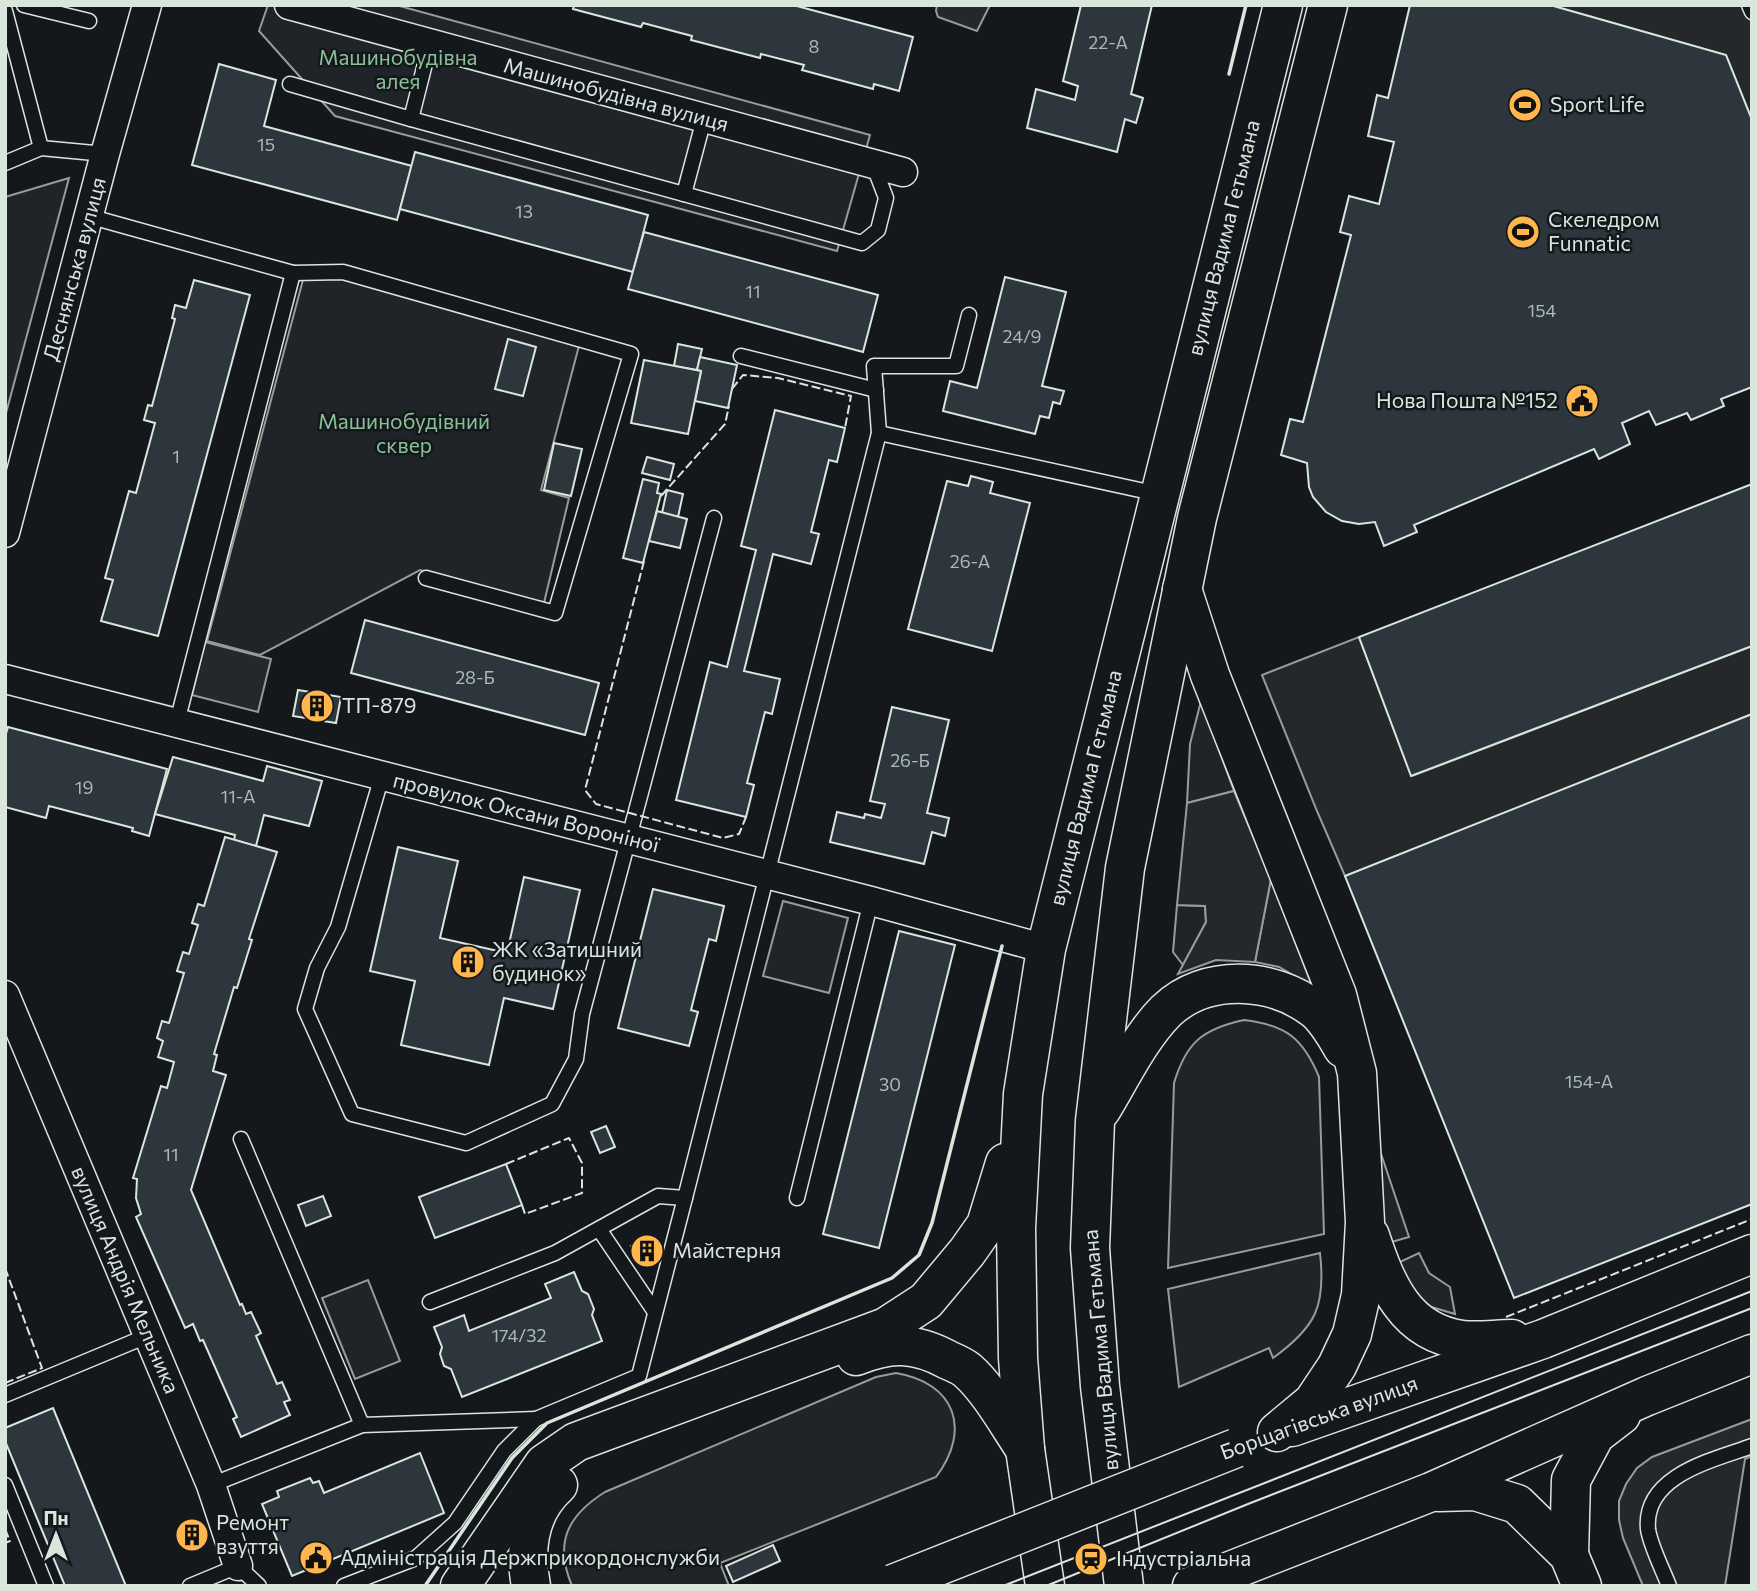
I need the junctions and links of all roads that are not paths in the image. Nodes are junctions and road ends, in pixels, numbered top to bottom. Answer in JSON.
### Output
{"nodes":[{"id":1,"x":24,"y":5,"type":"edge"},
{"id":2,"x":146,"y":5,"type":"edge"},
{"id":3,"x":289,"y":5,"type":"edge"},
{"id":4,"x":1283,"y":5,"type":"edge"},
{"id":5,"x":1328,"y":5,"type":"edge"},
{"id":6,"x":1749,"y":5,"type":"edge"},
{"id":7,"x":5,"y":11,"type":"edge"},
{"id":8,"x":1752,"y":12,"type":"edge"},
{"id":9,"x":89,"y":20,"type":"dead end"},
{"id":10,"x":430,"y":44,"type":"junction"},
{"id":11,"x":290,"y":84,"type":"dead end"},
{"id":12,"x":411,"y":119,"type":"junction"},
{"id":13,"x":704,"y":119,"type":"junction"},
{"id":14,"x":41,"y":148,"type":"junction"},
{"id":15,"x":105,"y":154,"type":"junction"},
{"id":16,"x":5,"y":163,"type":"edge"},
{"id":17,"x":873,"y":164,"type":"junction"},
{"id":18,"x":903,"y":172,"type":"dead end"},
{"id":19,"x":684,"y":194,"type":"junction"},
{"id":20,"x":88,"y":216,"type":"junction"},
{"id":21,"x":293,"y":273,"type":"junction"},
{"id":22,"x":969,"y":315,"type":"dead end"},
{"id":23,"x":741,"y":356,"type":"dead end"},
{"id":24,"x":876,"y":390,"type":"junction"},
{"id":25,"x":879,"y":433,"type":"junction"},
{"id":26,"x":1159,"y":494,"type":"junction"},
{"id":27,"x":714,"y":518,"type":"dead end"},
{"id":28,"x":5,"y":533,"type":"edge"},
{"id":29,"x":426,"y":578,"type":"dead end"},
{"id":30,"x":1181,"y":587,"type":"junction"},
{"id":31,"x":5,"y":679,"type":"edge"},
{"id":32,"x":177,"y":722,"type":"junction"},
{"id":33,"x":382,"y":776,"type":"junction"},
{"id":34,"x":630,"y":840,"type":"junction"},
{"id":35,"x":768,"y":875,"type":"junction"},
{"id":36,"x":871,"y":901,"type":"junction"},
{"id":37,"x":1046,"y":949,"type":"junction"},
{"id":38,"x":5,"y":995,"type":"edge"},
{"id":39,"x":1357,"y":1073,"type":"junction"},
{"id":40,"x":1023,"y":1094,"type":"junction"},
{"id":41,"x":1095,"y":1121,"type":"junction"},
{"id":42,"x":241,"y":1139,"type":"dead end"},
{"id":43,"x":685,"y":1198,"type":"junction"},
{"id":44,"x":797,"y":1198,"type":"dead end"},
{"id":45,"x":1365,"y":1222,"type":"junction"},
{"id":46,"x":599,"y":1229,"type":"junction"},
{"id":47,"x":1752,"y":1254,"type":"edge"},
{"id":48,"x":430,"y":1302,"type":"dead end"},
{"id":49,"x":655,"y":1312,"type":"junction"},
{"id":50,"x":147,"y":1336,"type":"junction"},
{"id":51,"x":1543,"y":1339,"type":"junction"},
{"id":52,"x":1752,"y":1354,"type":"edge"},
{"id":53,"x":5,"y":1395,"type":"edge"},
{"id":54,"x":1647,"y":1395,"type":"junction"},
{"id":55,"x":536,"y":1419,"type":"junction"},
{"id":56,"x":362,"y":1424,"type":"junction"},
{"id":57,"x":1277,"y":1432,"type":"junction"},
{"id":58,"x":1752,"y":1446,"type":"edge"},
{"id":59,"x":1025,"y":1449,"type":"junction"},
{"id":60,"x":5,"y":1485,"type":"edge"},
{"id":61,"x":211,"y":1485,"type":"junction"},
{"id":62,"x":1430,"y":1492,"type":"junction"},
{"id":63,"x":238,"y":1566,"type":"junction"},
{"id":64,"x":1576,"y":1570,"type":"edge"},
{"id":65,"x":890,"y":1585,"type":"edge"},
{"id":66,"x":47,"y":1586,"type":"edge"},
{"id":67,"x":190,"y":1586,"type":"edge"},
{"id":68,"x":259,"y":1586,"type":"edge"},
{"id":69,"x":344,"y":1586,"type":"edge"},
{"id":70,"x":460,"y":1586,"type":"edge"},
{"id":71,"x":531,"y":1586,"type":"edge"},
{"id":72,"x":1045,"y":1586,"type":"edge"},
{"id":73,"x":1124,"y":1586,"type":"edge"},
{"id":74,"x":1192,"y":1586,"type":"edge"},
{"id":75,"x":1669,"y":1586,"type":"edge"}],
"edges":[{"from":1,"to":9,"type":"lane"},
{"from":2,"to":15,"type":"street","name":"Деснянська вулиця"},
{"from":3,"to":10,"type":"street","name":"Машинобудівна вулиця"},
{"from":4,"to":26,"type":"main road","name":"вулиця Вадима Гетьмана"},
{"from":5,"to":30,"type":"main road","name":"вулиця Вадима Гетьмана"},
{"from":6,"to":8,"type":"lane"},
{"from":7,"to":14,"type":"lane"},
{"from":10,"to":12,"type":"lane"},
{"from":10,"to":13,"type":"street","name":"Машинобудівна вулиця"},
{"from":11,"to":12,"type":"lane"},
{"from":12,"to":19,"type":"lane"},
{"from":13,"to":17,"type":"street","name":"Машинобудівна вулиця"},
{"from":13,"to":19,"type":"lane"},
{"from":14,"to":15,"type":"lane"},
{"from":14,"to":16,"type":"lane"},
{"from":15,"to":20,"type":"street","name":"Деснянська вулиця"},
{"from":17,"to":18,"type":"street","name":"Машинобудівна вулиця"},
{"from":17,"to":19,"type":"lane"},
{"from":20,"to":21,"type":"lane"},
{"from":20,"to":28,"type":"street","name":"Деснянська вулиця"},
{"from":21,"to":29,"type":"lane"},
{"from":21,"to":32,"type":"lane"},
{"from":22,"to":24,"type":"lane"},
{"from":23,"to":24,"type":"lane"},
{"from":24,"to":25,"type":"lane"},
{"from":25,"to":26,"type":"lane"},
{"from":25,"to":35,"type":"lane"},
{"from":26,"to":37,"type":"main road","name":"вулиця Вадима Гетьмана"},
{"from":27,"to":34,"type":"lane"},
{"from":30,"to":39,"type":"main road"},
{"from":30,"to":41,"type":"main road","name":"вулиця Вадима Гетьмана"},
{"from":31,"to":32,"type":"street","name":"провулок Оксани Вороніної"},
{"from":32,"to":33,"type":"street","name":"провулок Оксани Вороніної"},
{"from":33,"to":34,"type":"street","name":"провулок Оксани Вороніної"},
{"from":33,"to":34,"type":"lane"},
{"from":34,"to":35,"type":"street","name":"провулок Оксани Вороніної"},
{"from":35,"to":36,"type":"street","name":"провулок Оксани Вороніної"},
{"from":35,"to":43,"type":"lane"},
{"from":36,"to":37,"type":"street","name":"провулок Оксани Вороніної"},
{"from":36,"to":44,"type":"lane"},
{"from":37,"to":40,"type":"main road","name":"вулиця Вадима Гетьмана"},
{"from":38,"to":50,"type":"street","name":"вулиця Андрія Мельника"},
{"from":39,"to":41,"type":"main road"},
{"from":39,"to":45,"type":"main road"},
{"from":40,"to":59,"type":"main road","name":"вулиця Вадима Гетьмана"},
{"from":40,"to":70,"type":"main road"},
{"from":41,"to":73,"type":"main road","name":"вулиця Вадима Гетьмана"},
{"from":42,"to":56,"type":"lane"},
{"from":43,"to":46,"type":"lane"},
{"from":43,"to":49,"type":"lane"},
{"from":45,"to":51,"type":"main road"},
{"from":45,"to":57,"type":"main road"},
{"from":46,"to":48,"type":"lane"},
{"from":46,"to":49,"type":"lane"},
{"from":47,"to":51,"type":"main road","name":"Борщагівська вулиця"},
{"from":49,"to":55,"type":"lane"},
{"from":50,"to":53,"type":"lane"},
{"from":50,"to":61,"type":"street","name":"вулиця Андрія Мельника"},
{"from":51,"to":57,"type":"main road","name":"Борщагівська вулиця"},
{"from":52,"to":54,"type":"main road"},
{"from":54,"to":62,"type":"main road"},
{"from":54,"to":64,"type":"main road"},
{"from":55,"to":56,"type":"lane"},
{"from":55,"to":69,"type":"lane"},
{"from":56,"to":61,"type":"lane"},
{"from":57,"to":65,"type":"main road","name":"Борщагівська вулиця","bridge":true},
{"from":58,"to":75,"type":"lane"},
{"from":59,"to":71,"type":"main road"},
{"from":59,"to":72,"type":"main road","name":"вулиця Вадима Гетьмана"},
{"from":60,"to":66,"type":"lane"},
{"from":61,"to":63,"type":"street","name":"вулиця Андрія Мельника"},
{"from":62,"to":64,"type":"main road"},
{"from":62,"to":74,"type":"main road"},
{"from":63,"to":67,"type":"lane"},
{"from":63,"to":68,"type":"lane"}]}
